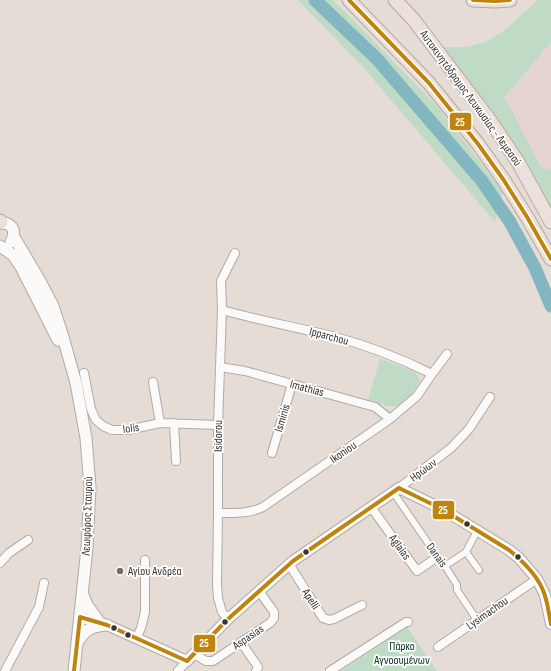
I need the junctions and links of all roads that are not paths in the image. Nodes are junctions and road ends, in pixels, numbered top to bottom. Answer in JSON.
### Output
{"nodes":[{"id":1,"x":349,"y":0,"type":"edge"},
{"id":2,"x":395,"y":0,"type":"edge"},
{"id":3,"x":473,"y":0,"type":"edge"},
{"id":4,"x":510,"y":0,"type":"edge"},
{"id":5,"x":0,"y":222,"type":"edge"},
{"id":6,"x":551,"y":222,"type":"edge"},
{"id":7,"x":14,"y":237,"type":"junction"},
{"id":8,"x":0,"y":246,"type":"edge"},
{"id":9,"x":235,"y":254,"type":"dead end"},
{"id":10,"x":551,"y":259,"type":"edge"},
{"id":11,"x":222,"y":310,"type":"junction"},
{"id":12,"x":447,"y":354,"type":"dead end"},
{"id":13,"x":70,"y":362,"type":"junction"},
{"id":14,"x":220,"y":367,"type":"junction"},
{"id":15,"x":84,"y":373,"type":"dead end"},
{"id":16,"x":432,"y":374,"type":"junction"},
{"id":17,"x":154,"y":382,"type":"dead end"},
{"id":18,"x":292,"y":384,"type":"junction"},
{"id":19,"x":490,"y":397,"type":"dead end"},
{"id":20,"x":390,"y":419,"type":"junction"},
{"id":21,"x":160,"y":423,"type":"junction"},
{"id":22,"x":174,"y":424,"type":"junction"},
{"id":23,"x":218,"y":425,"type":"junction"},
{"id":24,"x":272,"y":453,"type":"dead end"},
{"id":25,"x":176,"y":461,"type":"dead end"},
{"id":26,"x":396,"y":490,"type":"junction"},
{"id":27,"x":371,"y":507,"type":"junction"},
{"id":28,"x":218,"y":513,"type":"junction"},
{"id":29,"x":477,"y":530,"type":"junction"},
{"id":30,"x":28,"y":540,"type":"dead end"},
{"id":31,"x":466,"y":552,"type":"junction"},
{"id":32,"x":145,"y":560,"type":"dead end"},
{"id":33,"x":433,"y":560,"type":"dead end"},
{"id":34,"x":0,"y":563,"type":"edge"},
{"id":35,"x":289,"y":564,"type":"junction"},
{"id":36,"x":445,"y":566,"type":"junction"},
{"id":37,"x":479,"y":570,"type":"dead end"},
{"id":38,"x":537,"y":579,"type":"junction"},
{"id":39,"x":44,"y":583,"type":"dead end"},
{"id":40,"x":259,"y":591,"type":"junction"},
{"id":41,"x":82,"y":592,"type":"junction"},
{"id":42,"x":362,"y":605,"type":"dead end"},
{"id":43,"x":80,"y":616,"type":"junction"},
{"id":44,"x":228,"y":619,"type":"junction"},
{"id":45,"x":477,"y":620,"type":"junction"},
{"id":46,"x":408,"y":622,"type":"dead end"},
{"id":47,"x":104,"y":624,"type":"junction"},
{"id":48,"x":551,"y":624,"type":"edge"},
{"id":49,"x":137,"y":638,"type":"junction"},
{"id":50,"x":241,"y":642,"type":"junction"},
{"id":51,"x":77,"y":643,"type":"junction"},
{"id":52,"x":438,"y":647,"type":"dead end"},
{"id":53,"x":190,"y":657,"type":"junction"},
{"id":54,"x":5,"y":671,"type":"edge"},
{"id":55,"x":74,"y":671,"type":"edge"},
{"id":56,"x":178,"y":671,"type":"edge"},
{"id":57,"x":256,"y":671,"type":"edge"},
{"id":58,"x":330,"y":671,"type":"edge"}],
"edges":[{"from":1,"to":10,"type":"highway"},
{"from":2,"to":6,"type":"highway","name":"Αυτοκινητόδρομος Λευκωσίας - Λεμεσού"},
{"from":3,"to":4,"type":"highway"},
{"from":5,"to":7,"type":"main road","name":"Λεωφόρος Σταυρού"},
{"from":7,"to":8,"type":"main road"},
{"from":7,"to":13,"type":"main road","name":"Λεωφόρος Σταυρού"},
{"from":8,"to":13,"type":"main road","name":"Λεωφόρος Σταυρού"},
{"from":9,"to":11,"type":"street","name":"Isidorou"},
{"from":11,"to":14,"type":"street","name":"Isidorou"},
{"from":11,"to":16,"type":"street","name":"Ipparchou"},
{"from":12,"to":16,"type":"street","name":"Ikoniou"},
{"from":13,"to":41,"type":"main road","name":"Λεωφόρος Σταυρού"},
{"from":14,"to":18,"type":"street","name":"Imathias"},
{"from":14,"to":23,"type":"street","name":"Isidorou"},
{"from":15,"to":21,"type":"street","name":"Iolis"},
{"from":16,"to":20,"type":"street","name":"Ikoniou"},
{"from":17,"to":21,"type":"street"},
{"from":18,"to":20,"type":"street","name":"Imathias"},
{"from":18,"to":24,"type":"street","name":"Isminis"},
{"from":19,"to":26,"type":"street","name":"Ηρώων"},
{"from":20,"to":28,"type":"street","name":"Ikoniou"},
{"from":21,"to":22,"type":"street","name":"Iolis"},
{"from":22,"to":23,"type":"street","name":"Iolis"},
{"from":22,"to":25,"type":"street"},
{"from":23,"to":28,"type":"street","name":"Isidorou"},
{"from":26,"to":27,"type":"street","name":"Ηρώων"},
{"from":26,"to":29,"type":"street"},
{"from":26,"to":36,"type":"street","name":"Danais"},
{"from":27,"to":33,"type":"street","name":"Aglaias"},
{"from":27,"to":35,"type":"street","name":"Ηρώων"},
{"from":28,"to":44,"type":"street","name":"Isidorou"},
{"from":29,"to":31,"type":"street"},
{"from":29,"to":38,"type":"street"},
{"from":30,"to":34,"type":"street"},
{"from":31,"to":36,"type":"street"},
{"from":31,"to":37,"type":"street"},
{"from":32,"to":49,"type":"street"},
{"from":35,"to":40,"type":"street","name":"Ηρώων"},
{"from":35,"to":42,"type":"street","name":"Apelli"},
{"from":36,"to":45,"type":"street","name":"Danais"},
{"from":38,"to":45,"type":"street","name":"Lysimachou"},
{"from":38,"to":48,"type":"street"},
{"from":39,"to":54,"type":"street"},
{"from":40,"to":44,"type":"street","name":"Ηρώων"},
{"from":40,"to":50,"type":"street","name":"Aspasias"},
{"from":41,"to":43,"type":"main road","name":"Λεωφόρος Σταυρού"},
{"from":41,"to":47,"type":"main road"},
{"from":43,"to":47,"type":"street"},
{"from":43,"to":51,"type":"main road","name":"Λεωφόρος Σταυρού"},
{"from":44,"to":53,"type":"street","name":"Ηρώων"},
{"from":45,"to":52,"type":"street","name":"Lysimachou"},
{"from":46,"to":58,"type":"street"},
{"from":47,"to":49,"type":"street"},
{"from":47,"to":51,"type":"main road"},
{"from":49,"to":53,"type":"street"},
{"from":50,"to":53,"type":"street","name":"Aspasias"},
{"from":50,"to":57,"type":"street"},
{"from":51,"to":55,"type":"main road","name":"Λεωφόρος Σταυρού"},
{"from":53,"to":56,"type":"street","name":"Ηρώων"}]}
